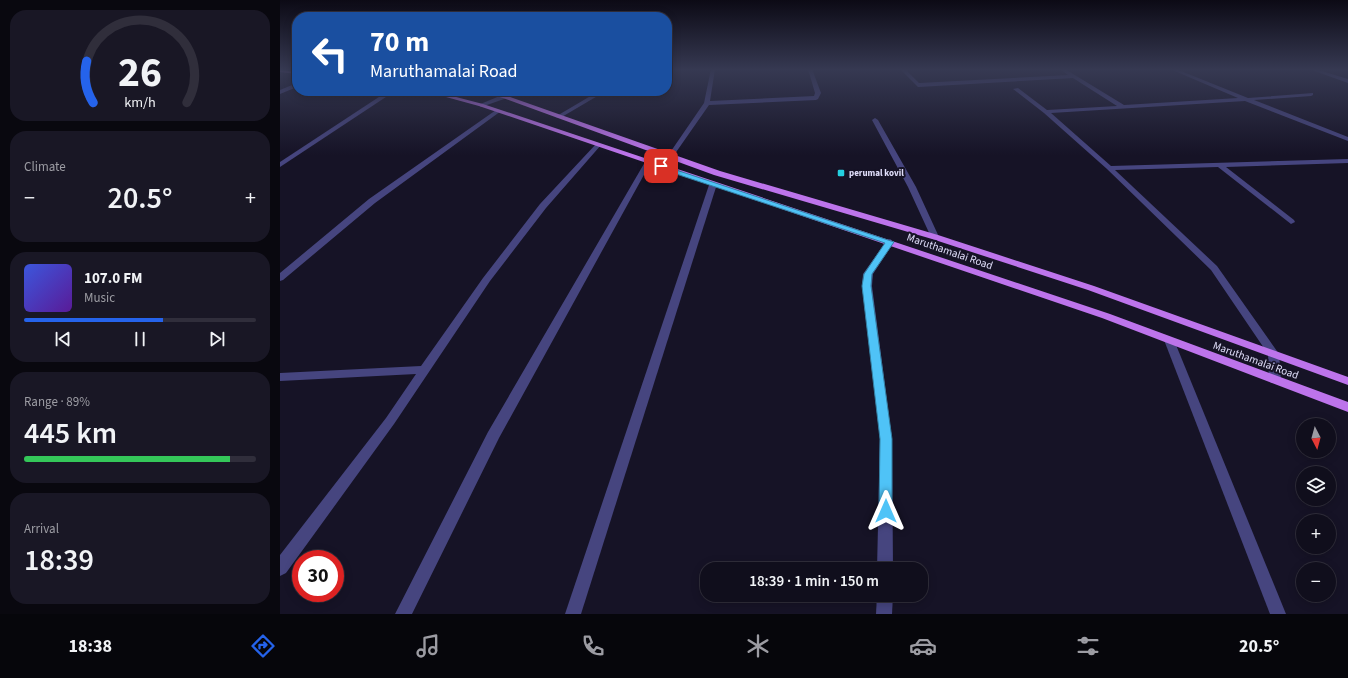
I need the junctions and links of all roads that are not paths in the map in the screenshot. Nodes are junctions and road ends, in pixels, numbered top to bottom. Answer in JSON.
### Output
{"nodes":[{"id":1,"x":382,"y":98,"type":"edge"},
{"id":2,"x":453,"y":98,"type":"edge"},
{"id":3,"x":503,"y":98,"type":"edge"},
{"id":4,"x":507,"y":98,"type":"edge"},
{"id":5,"x":591,"y":98,"type":"edge"},
{"id":6,"x":708,"y":98,"type":"edge"},
{"id":7,"x":816,"y":98,"type":"edge"},
{"id":8,"x":1027,"y":98,"type":"edge"},
{"id":9,"x":1109,"y":98,"type":"edge"},
{"id":10,"x":1243,"y":98,"type":"edge"},
{"id":11,"x":1264,"y":98,"type":"edge"},
{"id":12,"x":1246,"y":99,"type":"junction"},
{"id":13,"x":707,"y":104,"type":"junction"},
{"id":14,"x":481,"y":105,"type":"junction"},
{"id":15,"x":1122,"y":106,"type":"junction"},
{"id":16,"x":498,"y":111,"type":"junction"},
{"id":17,"x":1046,"y":112,"type":"junction"},
{"id":18,"x":558,"y":117,"type":"junction"},
{"id":19,"x":875,"y":120,"type":"dead end"},
{"id":20,"x":1348,"y":139,"type":"edge"},
{"id":21,"x":598,"y":145,"type":"junction"},
{"id":22,"x":670,"y":157,"type":"junction"},
{"id":23,"x":1348,"y":161,"type":"edge"},
{"id":24,"x":648,"y":162,"type":"junction"},
{"id":25,"x":280,"y":165,"type":"edge"},
{"id":26,"x":1220,"y":165,"type":"junction"},
{"id":27,"x":1109,"y":168,"type":"junction"},
{"id":28,"x":713,"y":184,"type":"junction"},
{"id":29,"x":1291,"y":222,"type":"dead end"},
{"id":30,"x":935,"y":237,"type":"junction"},
{"id":31,"x":890,"y":242,"type":"junction"},
{"id":32,"x":280,"y":278,"type":"edge"},
{"id":33,"x":1169,"y":340,"type":"junction"},
{"id":34,"x":1274,"y":354,"type":"junction"},
{"id":35,"x":425,"y":370,"type":"junction"},
{"id":36,"x":280,"y":377,"type":"edge"},
{"id":37,"x":1275,"y":380,"type":"junction"},
{"id":38,"x":1348,"y":381,"type":"edge"},
{"id":39,"x":1348,"y":407,"type":"edge"},
{"id":40,"x":885,"y":562,"type":"edge"},
{"id":41,"x":280,"y":568,"type":"edge"},
{"id":42,"x":885,"y":602,"type":"edge"},
{"id":43,"x":403,"y":614,"type":"edge"},
{"id":44,"x":573,"y":614,"type":"edge"},
{"id":45,"x":884,"y":614,"type":"edge"},
{"id":46,"x":1278,"y":614,"type":"edge"}],
"edges":[{"from":1,"to":25,"type":"street"},
{"from":2,"to":14,"type":"main road","name":"Maruthamalai Road"},
{"from":3,"to":14,"type":"street"},
{"from":4,"to":18,"type":"main road","name":"Maruthamalai Road"},
{"from":5,"to":18,"type":"street"},
{"from":6,"to":13,"type":"street"},
{"from":7,"to":13,"type":"street"},
{"from":8,"to":17,"type":"street"},
{"from":9,"to":15,"type":"street"},
{"from":10,"to":12,"type":"street"},
{"from":11,"to":12,"type":"street"},
{"from":12,"to":15,"type":"street"},
{"from":12,"to":20,"type":"street"},
{"from":13,"to":22,"type":"street"},
{"from":14,"to":16,"type":"main road","name":"Maruthamalai Road"},
{"from":15,"to":17,"type":"street"},
{"from":16,"to":21,"type":"main road","name":"Maruthamalai Road"},
{"from":16,"to":32,"type":"street"},
{"from":17,"to":27,"type":"street"},
{"from":18,"to":22,"type":"main road","name":"Maruthamalai Road"},
{"from":19,"to":30,"type":"street"},
{"from":21,"to":24,"type":"main road","name":"Maruthamalai Road"},
{"from":21,"to":35,"type":"street"},
{"from":22,"to":30,"type":"main road","name":"Maruthamalai Road"},
{"from":23,"to":26,"type":"street"},
{"from":24,"to":28,"type":"main road","name":"Maruthamalai Road"},
{"from":24,"to":43,"type":"street"},
{"from":26,"to":27,"type":"street"},
{"from":26,"to":29,"type":"street"},
{"from":27,"to":34,"type":"street"},
{"from":28,"to":31,"type":"main road","name":"Maruthamalai Road"},
{"from":28,"to":44,"type":"street"},
{"from":30,"to":34,"type":"main road","name":"Maruthamalai Road"},
{"from":31,"to":33,"type":"main road","name":"Maruthamalai Road"},
{"from":31,"to":40,"type":"street"},
{"from":33,"to":37,"type":"main road","name":"Maruthamalai Road"},
{"from":33,"to":46,"type":"street"},
{"from":34,"to":37,"type":"street"},
{"from":34,"to":38,"type":"main road","name":"Maruthamalai Road"},
{"from":35,"to":36,"type":"street"},
{"from":35,"to":41,"type":"street"},
{"from":37,"to":39,"type":"main road","name":"Maruthamalai Road"},
{"from":42,"to":45,"type":"street"}]}
